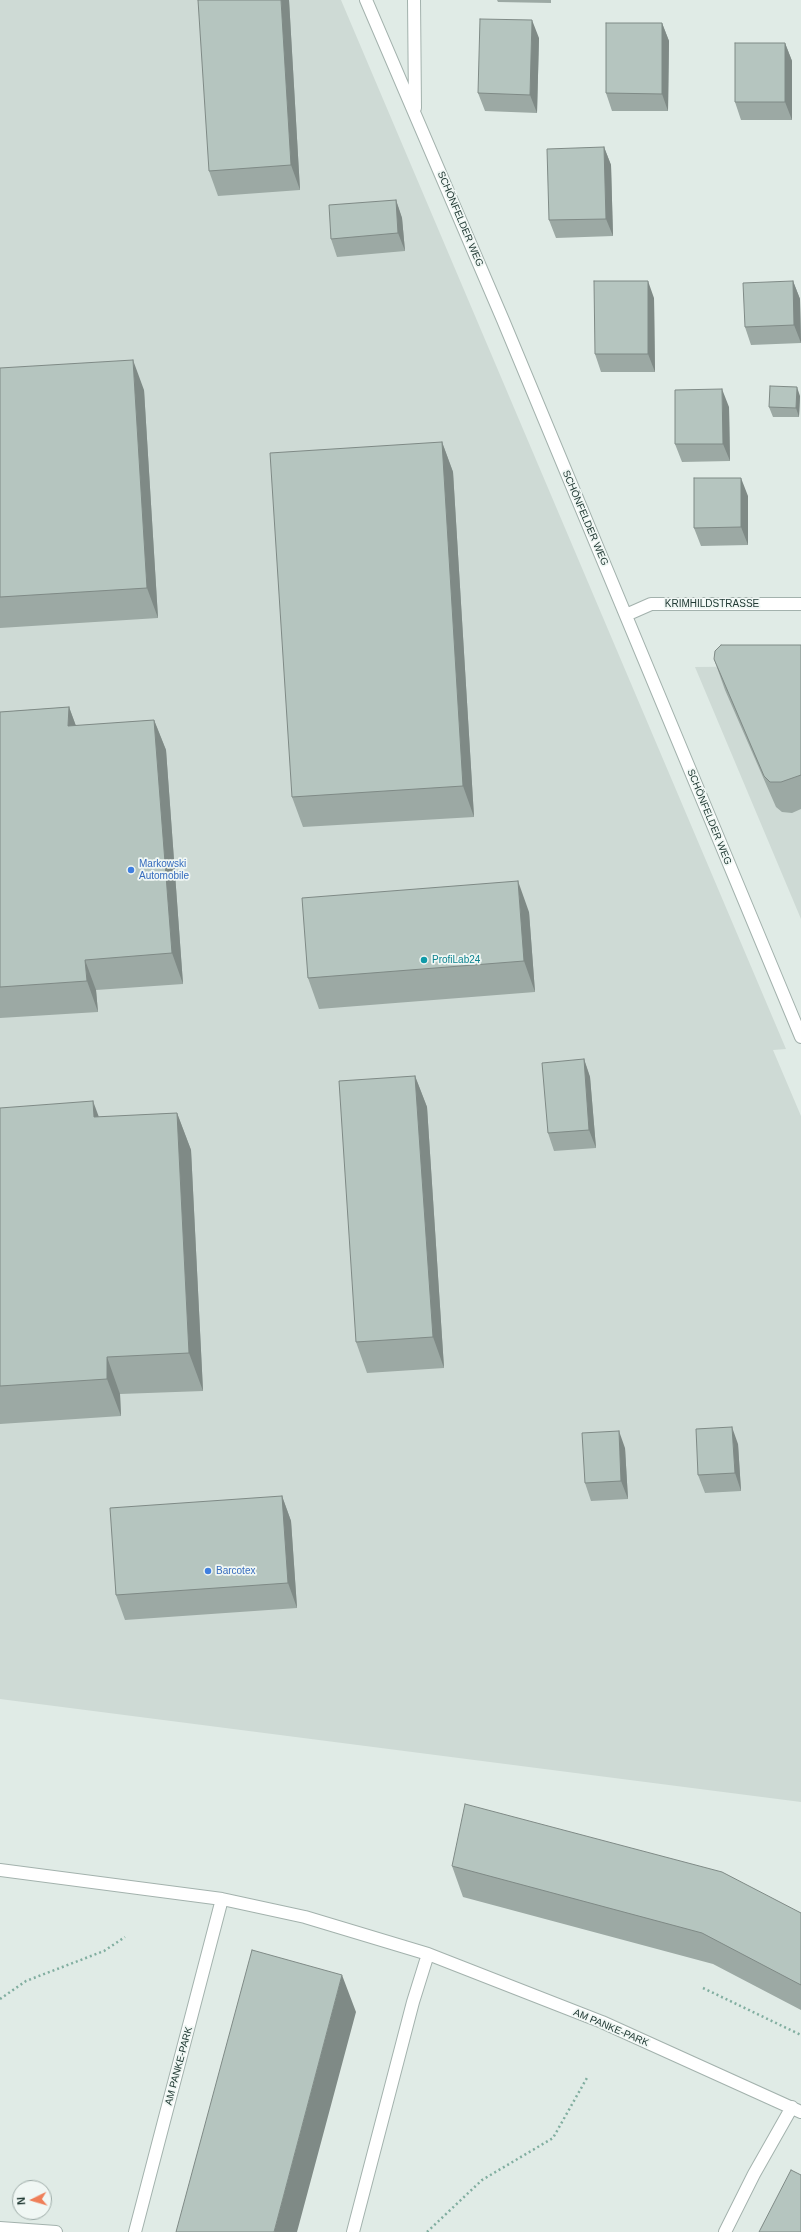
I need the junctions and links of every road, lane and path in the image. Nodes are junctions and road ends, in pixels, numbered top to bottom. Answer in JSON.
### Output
{"nodes":[{"id":1,"x":366,"y":0,"type":"edge"},
{"id":2,"x":414,"y":0,"type":"edge"},
{"id":3,"x":415,"y":113,"type":"junction"},
{"id":4,"x":801,"y":604,"type":"edge"},
{"id":5,"x":626,"y":615,"type":"junction"},
{"id":6,"x":801,"y":1037,"type":"edge"},
{"id":7,"x":0,"y":1870,"type":"edge"},
{"id":8,"x":222,"y":1899,"type":"junction"},
{"id":9,"x":125,"y":1937,"type":"dead end"},
{"id":10,"x":428,"y":1954,"type":"junction"},
{"id":11,"x":703,"y":1988,"type":"dead end"},
{"id":12,"x":0,"y":1999,"type":"edge"},
{"id":13,"x":801,"y":2035,"type":"edge"},
{"id":14,"x":588,"y":2076,"type":"dead end"},
{"id":15,"x":796,"y":2110,"type":"edge"},
{"id":16,"x":0,"y":2228,"type":"edge"},
{"id":17,"x":56,"y":2232,"type":"edge"},
{"id":18,"x":135,"y":2232,"type":"edge"},
{"id":19,"x":353,"y":2232,"type":"edge"},
{"id":20,"x":427,"y":2232,"type":"edge"},
{"id":21,"x":725,"y":2232,"type":"edge"}],
"edges":[{"from":1,"to":3,"type":"street","name":"SCHÖNFELDER WEG"},
{"from":2,"to":3,"type":"street"},
{"from":3,"to":5,"type":"street","name":"SCHÖNFELDER WEG"},
{"from":4,"to":5,"type":"street","name":"KRIMHILDSTRASSE"},
{"from":5,"to":6,"type":"street","name":"SCHÖNFELDER WEG"},
{"from":7,"to":8,"type":"street","name":"AM PANKE-PARK"},
{"from":8,"to":10,"type":"street","name":"AM PANKE-PARK"},
{"from":8,"to":18,"type":"street","name":"AM PANKE-PARK"},
{"from":9,"to":12,"type":"path"},
{"from":10,"to":15,"type":"street","name":"AM PANKE-PARK"},
{"from":10,"to":19,"type":"street"},
{"from":11,"to":13,"type":"path"},
{"from":14,"to":20,"type":"path"},
{"from":15,"to":21,"type":"street","name":"AM PANKE-PARK"},
{"from":16,"to":17,"type":"street"}]}
